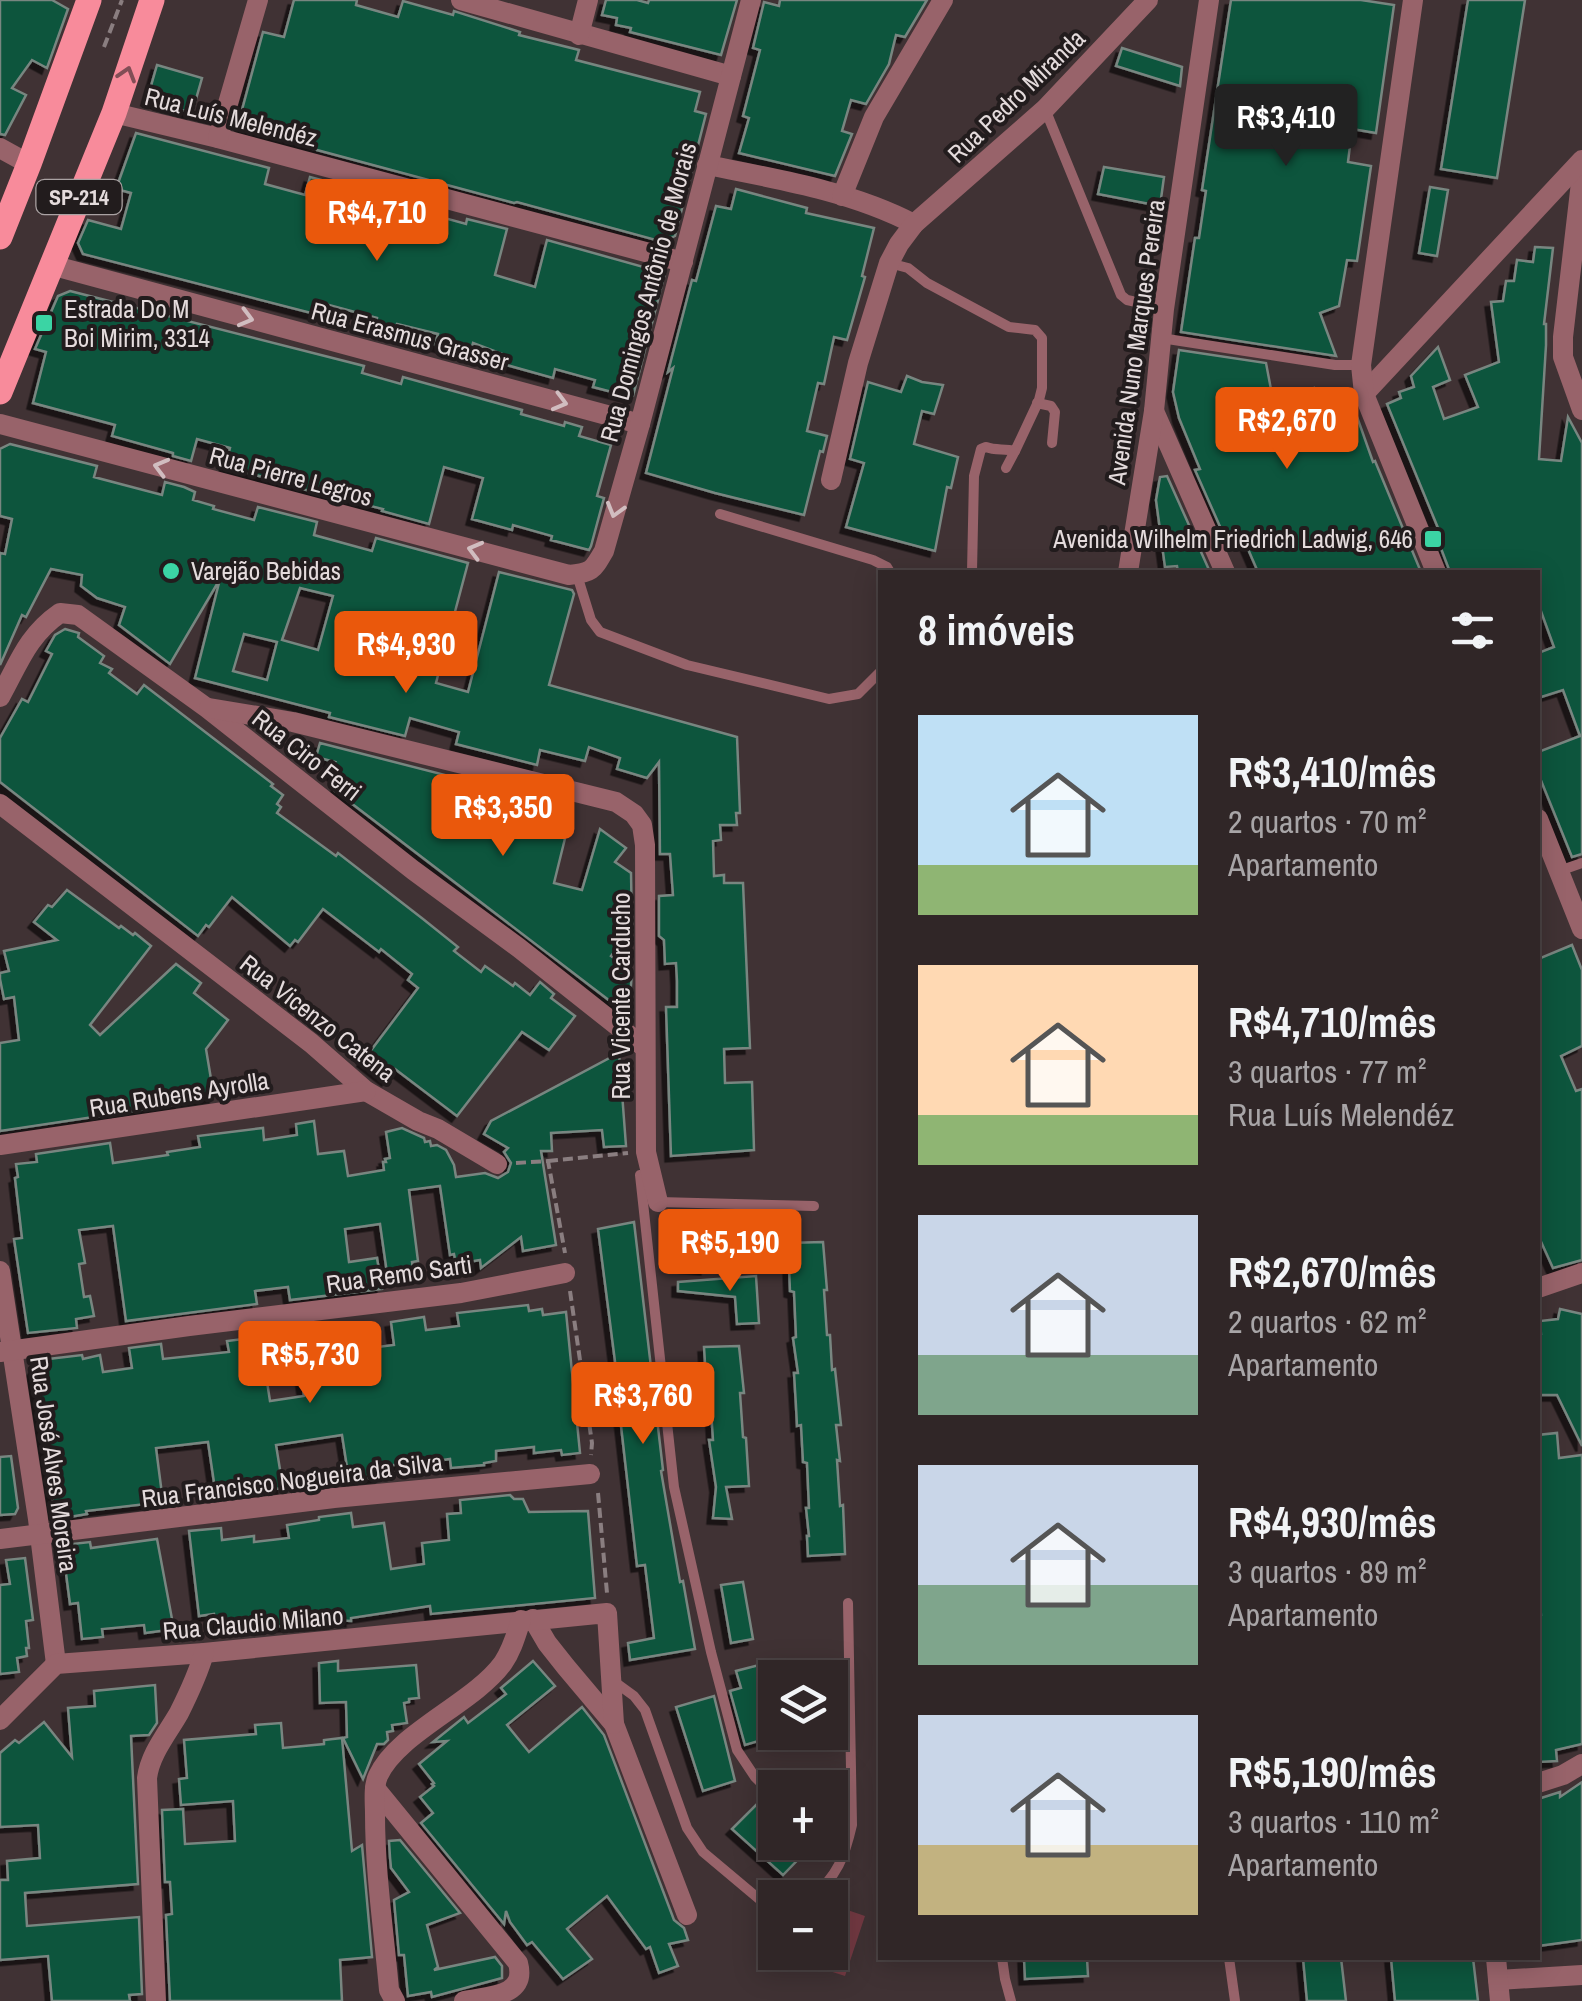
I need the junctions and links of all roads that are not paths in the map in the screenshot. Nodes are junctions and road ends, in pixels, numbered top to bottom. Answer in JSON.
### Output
{"nodes":[{"id":1,"x":152,"y":0,"type":"edge"},
{"id":2,"x":258,"y":0,"type":"edge"},
{"id":3,"x":461,"y":0,"type":"edge"},
{"id":4,"x":588,"y":0,"type":"edge"},
{"id":5,"x":751,"y":0,"type":"edge"},
{"id":6,"x":944,"y":0,"type":"edge"},
{"id":7,"x":1148,"y":0,"type":"edge"},
{"id":8,"x":1209,"y":0,"type":"edge"},
{"id":9,"x":1413,"y":0,"type":"edge"},
{"id":10,"x":84,"y":2,"type":"edge"},
{"id":11,"x":579,"y":35,"type":"junction"},
{"id":12,"x":731,"y":76,"type":"junction"},
{"id":13,"x":1045,"y":109,"type":"junction"},
{"id":14,"x":114,"y":113,"type":"junction"},
{"id":15,"x":218,"y":138,"type":"junction"},
{"id":16,"x":0,"y":148,"type":"edge"},
{"id":17,"x":1582,"y":160,"type":"edge"},
{"id":18,"x":30,"y":164,"type":"junction"},
{"id":19,"x":707,"y":165,"type":"junction"},
{"id":20,"x":1582,"y":174,"type":"edge"},
{"id":21,"x":842,"y":196,"type":"junction"},
{"id":22,"x":914,"y":224,"type":"junction"},
{"id":23,"x":0,"y":237,"type":"edge"},
{"id":24,"x":683,"y":262,"type":"junction"},
{"id":25,"x":889,"y":263,"type":"junction"},
{"id":26,"x":50,"y":265,"type":"junction"},
{"id":27,"x":1164,"y":308,"type":"junction"},
{"id":28,"x":1161,"y":338,"type":"junction"},
{"id":29,"x":1361,"y":364,"type":"junction"},
{"id":30,"x":0,"y":392,"type":"edge"},
{"id":31,"x":1364,"y":394,"type":"junction"},
{"id":32,"x":1038,"y":402,"type":"junction"},
{"id":33,"x":1154,"y":410,"type":"junction"},
{"id":34,"x":1582,"y":410,"type":"edge"},
{"id":35,"x":0,"y":424,"type":"edge"},
{"id":36,"x":640,"y":424,"type":"junction"},
{"id":37,"x":1052,"y":443,"type":"dead end"},
{"id":38,"x":1014,"y":450,"type":"junction"},
{"id":39,"x":1006,"y":468,"type":"dead end"},
{"id":40,"x":830,"y":480,"type":"dead end"},
{"id":41,"x":720,"y":514,"type":"dead end"},
{"id":42,"x":972,"y":567,"type":"edge"},
{"id":43,"x":889,"y":570,"type":"edge"},
{"id":44,"x":1128,"y":570,"type":"edge"},
{"id":45,"x":1225,"y":570,"type":"edge"},
{"id":46,"x":1435,"y":570,"type":"edge"},
{"id":47,"x":573,"y":575,"type":"junction"},
{"id":48,"x":878,"y":674,"type":"edge"},
{"id":49,"x":0,"y":697,"type":"edge"},
{"id":50,"x":207,"y":708,"type":"junction"},
{"id":51,"x":0,"y":804,"type":"edge"},
{"id":52,"x":1540,"y":824,"type":"edge"},
{"id":53,"x":1582,"y":862,"type":"edge"},
{"id":54,"x":1559,"y":871,"type":"junction"},
{"id":55,"x":1582,"y":929,"type":"edge"},
{"id":56,"x":644,"y":1047,"type":"junction"},
{"id":57,"x":366,"y":1091,"type":"junction"},
{"id":58,"x":0,"y":1144,"type":"edge"},
{"id":59,"x":497,"y":1164,"type":"road end"},
{"id":60,"x":640,"y":1175,"type":"dead end"},
{"id":61,"x":658,"y":1202,"type":"joint"},
{"id":62,"x":814,"y":1206,"type":"dead end"},
{"id":63,"x":0,"y":1271,"type":"edge"},
{"id":64,"x":565,"y":1273,"type":"road end"},
{"id":65,"x":1582,"y":1273,"type":"edge"},
{"id":66,"x":1540,"y":1287,"type":"edge"},
{"id":67,"x":6,"y":1351,"type":"edge"},
{"id":68,"x":590,"y":1474,"type":"road end"},
{"id":69,"x":40,"y":1534,"type":"junction"},
{"id":70,"x":0,"y":1538,"type":"edge"},
{"id":71,"x":848,"y":1604,"type":"dead end"},
{"id":72,"x":527,"y":1620,"type":"junction"},
{"id":73,"x":204,"y":1653,"type":"junction"},
{"id":74,"x":56,"y":1664,"type":"junction"},
{"id":75,"x":610,"y":1679,"type":"junction"},
{"id":76,"x":0,"y":1720,"type":"edge"},
{"id":77,"x":614,"y":1724,"type":"junction"},
{"id":78,"x":1582,"y":1764,"type":"edge"},
{"id":79,"x":758,"y":1780,"type":"edge"},
{"id":80,"x":1540,"y":1782,"type":"edge"},
{"id":81,"x":376,"y":1788,"type":"junction"},
{"id":82,"x":848,"y":1841,"type":"edge"},
{"id":83,"x":758,"y":1898,"type":"edge"},
{"id":84,"x":688,"y":1916,"type":"dead end"},
{"id":85,"x":1002,"y":1960,"type":"edge"},
{"id":86,"x":1230,"y":1960,"type":"edge"},
{"id":87,"x":1496,"y":1960,"type":"edge"},
{"id":88,"x":1582,"y":1975,"type":"edge"},
{"id":89,"x":521,"y":1986,"type":"edge"},
{"id":90,"x":1499,"y":1990,"type":"edge"},
{"id":91,"x":156,"y":2001,"type":"edge"},
{"id":92,"x":395,"y":2001,"type":"edge"},
{"id":93,"x":464,"y":2001,"type":"edge"},
{"id":94,"x":1010,"y":2001,"type":"edge"},
{"id":95,"x":1235,"y":2001,"type":"edge"}],
"edges":[{"from":14,"to":1,"type":"main road","number":"SP-214","one_way":true},
{"from":2,"to":15,"type":"street"},
{"from":3,"to":11,"type":"street"},
{"from":4,"to":11,"type":"street"},
{"from":5,"to":12,"type":"street","name":"Rua Domingos Antônio de Morais"},
{"from":6,"to":21,"type":"street"},
{"from":7,"to":13,"type":"street","name":"Rua Pedro Miranda"},
{"from":8,"to":27,"type":"street","name":"Avenida Nuno Marques Pereira"},
{"from":9,"to":29,"type":"street"},
{"from":10,"to":18,"type":"main road","number":"SP-214"},
{"from":11,"to":12,"type":"street"},
{"from":12,"to":19,"type":"street","name":"Rua Domingos Antônio de Morais"},
{"from":13,"to":22,"type":"street","name":"Rua Pedro Miranda"},
{"from":13,"to":27,"type":"lane"},
{"from":14,"to":15,"type":"street","name":"Rua Luís Melendéz"},
{"from":14,"to":26,"type":"main road","number":"SP-214"},
{"from":15,"to":24,"type":"street","name":"Rua Luís Melendéz"},
{"from":16,"to":18,"type":"street"},
{"from":17,"to":31,"type":"street"},
{"from":18,"to":23,"type":"main road","number":"SP-214"},
{"from":19,"to":21,"type":"street"},
{"from":19,"to":24,"type":"street","name":"Rua Domingos Antônio de Morais"},
{"from":20,"to":34,"type":"street"},
{"from":21,"to":22,"type":"street"},
{"from":22,"to":25,"type":"street","name":"Rua Pedro Miranda"},
{"from":24,"to":36,"type":"street","name":"Rua Domingos Antônio de Morais"},
{"from":25,"to":32,"type":"lane"},
{"from":25,"to":40,"type":"street","name":"Rua Pedro Miranda"},
{"from":26,"to":30,"type":"main road","number":"SP-214"},
{"from":26,"to":36,"type":"street","name":"Rua Erasmus Grasser","one_way":true},
{"from":27,"to":28,"type":"street","name":"Avenida Nuno Marques Pereira"},
{"from":28,"to":29,"type":"lane"},
{"from":28,"to":33,"type":"street","name":"Avenida Nuno Marques Pereira"},
{"from":29,"to":31,"type":"street"},
{"from":31,"to":46,"type":"street"},
{"from":32,"to":37,"type":"lane"},
{"from":32,"to":38,"type":"lane"},
{"from":33,"to":44,"type":"street","name":"Avenida Nuno Marques Pereira"},
{"from":33,"to":45,"type":"street"},
{"from":47,"to":35,"type":"street","name":"Rua Pierre Legros","one_way":true},
{"from":36,"to":47,"type":"street","name":"Rua Domingos Antônio de Morais","one_way":true},
{"from":38,"to":39,"type":"lane"},
{"from":38,"to":42,"type":"lane"},
{"from":41,"to":43,"type":"lane"},
{"from":47,"to":48,"type":"lane"},
{"from":49,"to":50,"type":"street","name":"Rua Ciro Ferri"},
{"from":50,"to":56,"type":"street","name":"Rua Ciro Ferri"},
{"from":50,"to":56,"type":"street","name":"Rua Vicente Carducho"},
{"from":51,"to":57,"type":"street","name":"Rua Vicenzo Catena"},
{"from":52,"to":54,"type":"street"},
{"from":53,"to":54,"type":"lane"},
{"from":54,"to":55,"type":"street"},
{"from":56,"to":61,"type":"street","name":"Rua Vicente Carducho"},
{"from":57,"to":58,"type":"street","name":"Rua Rubens Ayrolla"},
{"from":57,"to":59,"type":"street","name":"Rua Vicenzo Catena"},
{"from":60,"to":79,"type":"lane"},
{"from":61,"to":62,"type":"lane"},
{"from":63,"to":67,"type":"street","name":"Rua José Alves Moreira"},
{"from":64,"to":67,"type":"street","name":"Rua Remo Sarti"},
{"from":65,"to":66,"type":"street"},
{"from":67,"to":69,"type":"street","name":"Rua José Alves Moreira"},
{"from":68,"to":69,"type":"street","name":"Rua Francisco Nogueira da Silva"},
{"from":69,"to":70,"type":"street","name":"Rua Francisco Nogueira da Silva"},
{"from":69,"to":74,"type":"street","name":"Rua José Alves Moreira"},
{"from":71,"to":82,"type":"lane"},
{"from":72,"to":73,"type":"street","name":"Rua Claudio Milano"},
{"from":72,"to":75,"type":"street","name":"Rua Claudio Milano"},
{"from":72,"to":77,"type":"street"},
{"from":72,"to":81,"type":"street"},
{"from":73,"to":74,"type":"street","name":"Rua Claudio Milano"},
{"from":73,"to":91,"type":"street"},
{"from":74,"to":76,"type":"street"},
{"from":75,"to":77,"type":"street"},
{"from":75,"to":83,"type":"lane"},
{"from":77,"to":84,"type":"street"},
{"from":78,"to":80,"type":"street"},
{"from":81,"to":89,"type":"street"},
{"from":81,"to":92,"type":"street"},
{"from":85,"to":94,"type":"lane"},
{"from":86,"to":95,"type":"lane"},
{"from":87,"to":90,"type":"street"},
{"from":88,"to":90,"type":"street"},
{"from":89,"to":93,"type":"street"}]}
